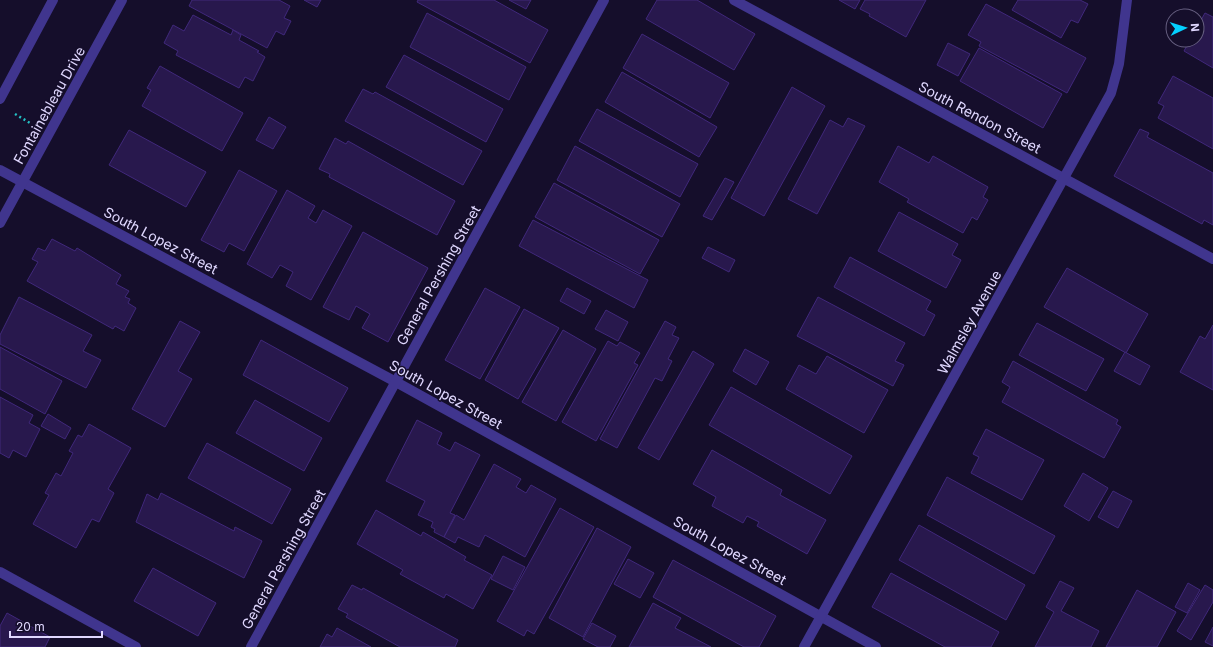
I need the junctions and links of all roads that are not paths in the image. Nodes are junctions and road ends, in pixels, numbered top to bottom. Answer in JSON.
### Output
{"nodes":[{"id":1,"x":53,"y":0,"type":"edge"},
{"id":2,"x":122,"y":0,"type":"edge"},
{"id":3,"x":604,"y":0,"type":"edge"},
{"id":4,"x":734,"y":0,"type":"edge"},
{"id":5,"x":1127,"y":0,"type":"edge"},
{"id":6,"x":0,"y":99,"type":"edge"},
{"id":7,"x":0,"y":170,"type":"edge"},
{"id":8,"x":1064,"y":179,"type":"junction"},
{"id":9,"x":23,"y":182,"type":"junction"},
{"id":10,"x":0,"y":223,"type":"edge"},
{"id":11,"x":1213,"y":260,"type":"edge"},
{"id":12,"x":396,"y":382,"type":"junction"},
{"id":13,"x":0,"y":572,"type":"edge"},
{"id":14,"x":820,"y":617,"type":"junction"},
{"id":15,"x":136,"y":647,"type":"edge"},
{"id":16,"x":251,"y":647,"type":"edge"},
{"id":17,"x":804,"y":647,"type":"edge"},
{"id":18,"x":876,"y":647,"type":"edge"}],
"edges":[{"from":1,"to":6,"type":"street"},
{"from":2,"to":9,"type":"street","name":"Fontainebleau Drive"},
{"from":3,"to":12,"type":"street","name":"General Pershing Street"},
{"from":4,"to":8,"type":"street","name":"South Rendon Street"},
{"from":5,"to":8,"type":"street","name":"Walmsley Avenue"},
{"from":7,"to":9,"type":"street","name":"South Lopez Street"},
{"from":8,"to":11,"type":"street","name":"South Rendon Street"},
{"from":8,"to":14,"type":"street","name":"Walmsley Avenue"},
{"from":9,"to":10,"type":"street","name":"Fontainebleau Drive"},
{"from":9,"to":12,"type":"street","name":"South Lopez Street"},
{"from":12,"to":14,"type":"street","name":"South Lopez Street"},
{"from":12,"to":16,"type":"street","name":"General Pershing Street"},
{"from":13,"to":15,"type":"street"},
{"from":14,"to":17,"type":"street","name":"Walmsley Avenue"},
{"from":14,"to":18,"type":"street","name":"South Lopez Street"}]}
